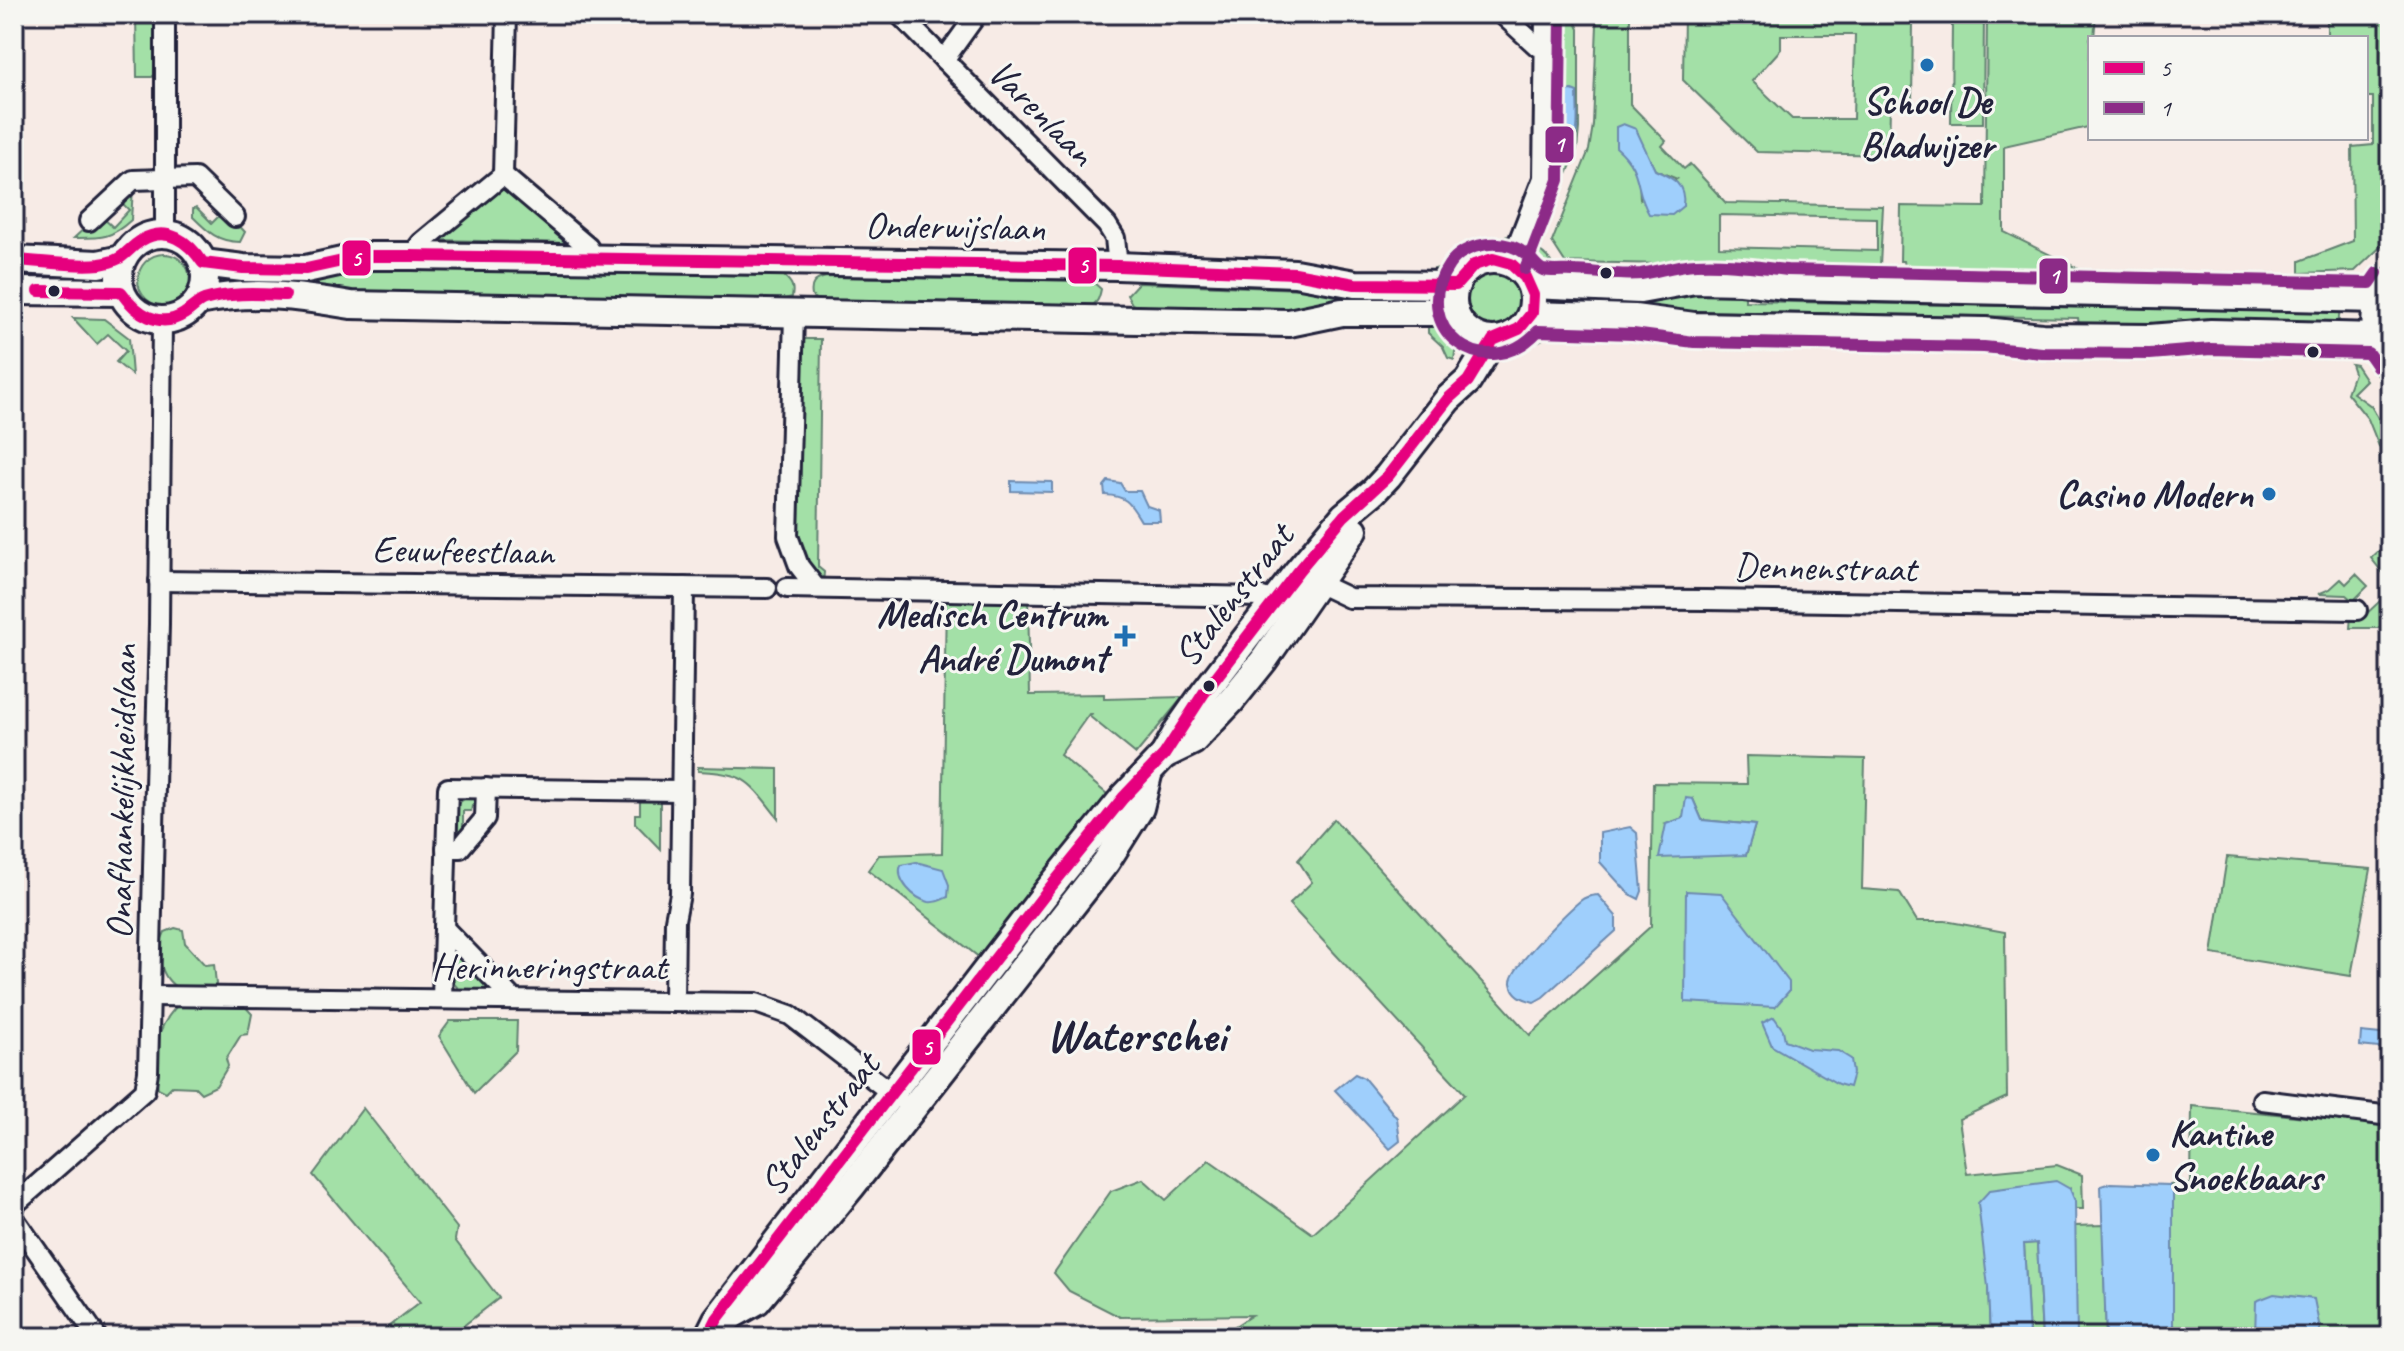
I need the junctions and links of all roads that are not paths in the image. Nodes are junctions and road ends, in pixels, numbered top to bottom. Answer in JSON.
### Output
{"nodes":[{"id":1,"x":165,"y":14,"type":"edge"},
{"id":2,"x":507,"y":14,"type":"edge"},
{"id":3,"x":899,"y":14,"type":"edge"},
{"id":4,"x":977,"y":14,"type":"edge"},
{"id":5,"x":1502,"y":14,"type":"edge"},
{"id":6,"x":1545,"y":14,"type":"edge"},
{"id":7,"x":1545,"y":46,"type":"junction"},
{"id":8,"x":944,"y":60,"type":"junction"},
{"id":9,"x":503,"y":175,"type":"junction"},
{"id":10,"x":165,"y":178,"type":"junction"},
{"id":11,"x":235,"y":217,"type":"dead end"},
{"id":12,"x":89,"y":221,"type":"dead end"},
{"id":13,"x":165,"y":234,"type":"junction"},
{"id":14,"x":411,"y":256,"type":"junction"},
{"id":15,"x":122,"y":259,"type":"junction"},
{"id":16,"x":14,"y":260,"type":"edge"},
{"id":17,"x":596,"y":260,"type":"junction"},
{"id":18,"x":203,"y":263,"type":"junction"},
{"id":19,"x":1510,"y":263,"type":"junction"},
{"id":20,"x":1118,"y":266,"type":"junction"},
{"id":21,"x":1456,"y":285,"type":"junction"},
{"id":22,"x":1532,"y":285,"type":"junction"},
{"id":23,"x":2384,"y":290,"type":"edge"},
{"id":24,"x":14,"y":291,"type":"edge"},
{"id":25,"x":121,"y":292,"type":"junction"},
{"id":26,"x":198,"y":301,"type":"junction"},
{"id":27,"x":1531,"y":315,"type":"junction"},
{"id":28,"x":162,"y":321,"type":"junction"},
{"id":29,"x":794,"y":321,"type":"junction"},
{"id":30,"x":1472,"y":328,"type":"junction"},
{"id":31,"x":2384,"y":347,"type":"edge"},
{"id":32,"x":1307,"y":578,"type":"junction"},
{"id":33,"x":159,"y":581,"type":"junction"},
{"id":34,"x":684,"y":587,"type":"junction"},
{"id":35,"x":767,"y":588,"type":"dead end"},
{"id":36,"x":787,"y":588,"type":"dead end"},
{"id":37,"x":816,"y":588,"type":"junction"},
{"id":38,"x":1286,"y":607,"type":"junction"},
{"id":39,"x":2357,"y":610,"type":"dead end"},
{"id":40,"x":1156,"y":765,"type":"junction"},
{"id":41,"x":486,"y":788,"type":"junction"},
{"id":42,"x":681,"y":791,"type":"junction"},
{"id":43,"x":446,"y":848,"type":"junction"},
{"id":44,"x":444,"y":928,"type":"junction"},
{"id":45,"x":151,"y":996,"type":"junction"},
{"id":46,"x":442,"y":999,"type":"junction"},
{"id":47,"x":514,"y":1000,"type":"junction"},
{"id":48,"x":674,"y":1001,"type":"junction"},
{"id":49,"x":890,"y":1092,"type":"junction"},
{"id":50,"x":2262,"y":1100,"type":"dead end"},
{"id":51,"x":913,"y":1109,"type":"junction"},
{"id":52,"x":2390,"y":1116,"type":"edge"},
{"id":53,"x":840,"y":1180,"type":"junction"},
{"id":54,"x":14,"y":1205,"type":"edge"},
{"id":55,"x":14,"y":1218,"type":"edge"},
{"id":56,"x":97,"y":1337,"type":"edge"},
{"id":57,"x":708,"y":1337,"type":"edge"}],
"edges":[{"from":1,"to":10,"type":"street"},
{"from":2,"to":9,"type":"street"},
{"from":3,"to":8,"type":"street","name":"Varenlaan"},
{"from":4,"to":8,"type":"street"},
{"from":5,"to":7,"type":"street"},
{"from":6,"to":7,"type":"street"},
{"from":7,"to":19,"type":"street"},
{"from":8,"to":20,"type":"street","name":"Varenlaan"},
{"from":9,"to":14,"type":"street"},
{"from":9,"to":17,"type":"street"},
{"from":10,"to":11,"type":"street"},
{"from":10,"to":12,"type":"street"},
{"from":10,"to":13,"type":"street"},
{"from":13,"to":15,"type":"main road"},
{"from":13,"to":18,"type":"main road"},
{"from":14,"to":17,"type":"main road","name":"Onderwijslaan"},
{"from":14,"to":18,"type":"main road","name":"Onderwijslaan"},
{"from":15,"to":16,"type":"main road"},
{"from":15,"to":25,"type":"main road"},
{"from":17,"to":20,"type":"main road","name":"Onderwijslaan"},
{"from":18,"to":26,"type":"main road"},
{"from":19,"to":21,"type":"main road"},
{"from":19,"to":22,"type":"main road"},
{"from":20,"to":21,"type":"main road","name":"Onderwijslaan"},
{"from":21,"to":30,"type":"main road"},
{"from":22,"to":23,"type":"main road"},
{"from":22,"to":27,"type":"main road"},
{"from":23,"to":31,"type":"main road"},
{"from":24,"to":25,"type":"main road"},
{"from":25,"to":28,"type":"main road"},
{"from":26,"to":28,"type":"main road"},
{"from":26,"to":29,"type":"main road"},
{"from":27,"to":30,"type":"main road"},
{"from":27,"to":31,"type":"main road"},
{"from":28,"to":33,"type":"street","name":"Onafhankelijkheidslaan"},
{"from":29,"to":30,"type":"main road"},
{"from":29,"to":37,"type":"street"},
{"from":30,"to":32,"type":"main road","name":"Stalenstraat"},
{"from":32,"to":38,"type":"main road","name":"Stalenstraat"},
{"from":32,"to":39,"type":"street","name":"Dennenstraat"},
{"from":33,"to":34,"type":"street","name":"Eeuwfeestlaan"},
{"from":33,"to":45,"type":"street","name":"Onafhankelijkheidslaan"},
{"from":34,"to":35,"type":"street","name":"Eeuwfeestlaan"},
{"from":34,"to":42,"type":"street"},
{"from":36,"to":37,"type":"street"},
{"from":37,"to":38,"type":"street"},
{"from":38,"to":40,"type":"main road","name":"Stalenstraat"},
{"from":40,"to":49,"type":"main road","name":"Stalenstraat"},
{"from":40,"to":51,"type":"main road","name":"Stalenstraat"},
{"from":41,"to":42,"type":"street"},
{"from":41,"to":43,"type":"street"},
{"from":41,"to":43,"type":"street"},
{"from":42,"to":48,"type":"street"},
{"from":43,"to":44,"type":"street"},
{"from":44,"to":46,"type":"street"},
{"from":44,"to":47,"type":"street"},
{"from":45,"to":46,"type":"street","name":"Herinneringstraat"},
{"from":45,"to":54,"type":"street","name":"Onafhankelijkheidslaan"},
{"from":46,"to":47,"type":"street","name":"Herinneringstraat"},
{"from":47,"to":48,"type":"street","name":"Herinneringstraat"},
{"from":48,"to":49,"type":"street","name":"Herinneringstraat"},
{"from":49,"to":51,"type":"street","name":"Herinneringstraat"},
{"from":49,"to":53,"type":"main road","name":"Stalenstraat"},
{"from":50,"to":52,"type":"street"},
{"from":51,"to":53,"type":"main road","name":"Stalenstraat"},
{"from":53,"to":57,"type":"main road","name":"Stalenstraat"},
{"from":55,"to":56,"type":"street"}]}
